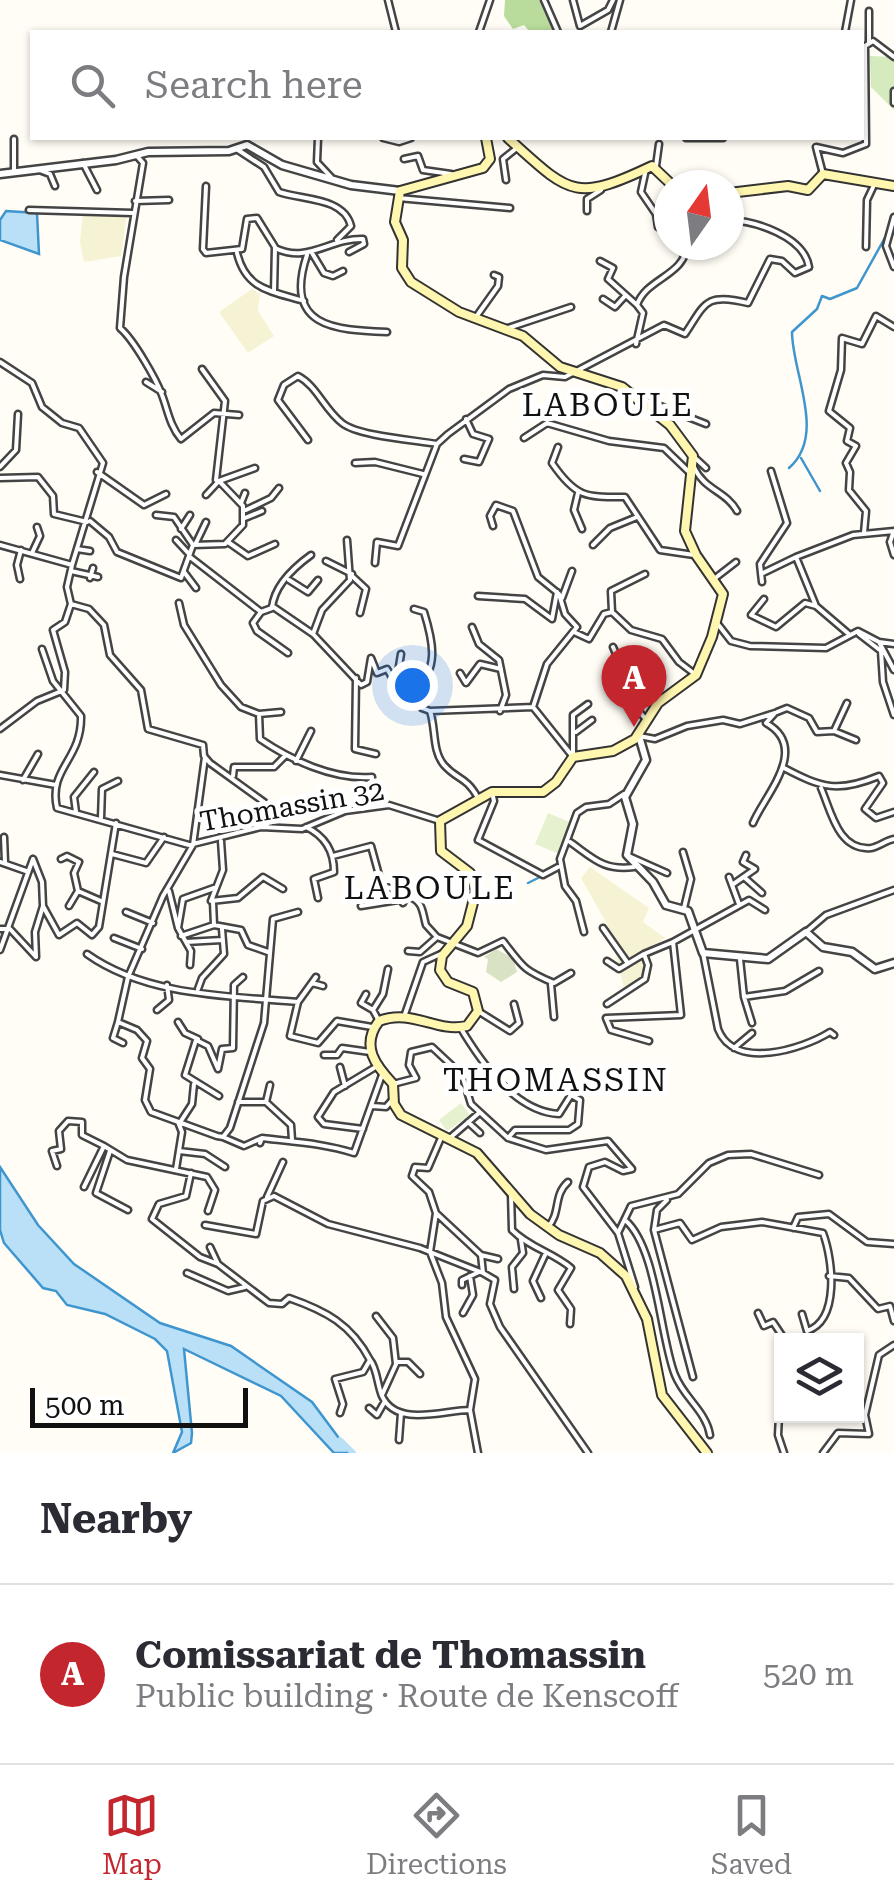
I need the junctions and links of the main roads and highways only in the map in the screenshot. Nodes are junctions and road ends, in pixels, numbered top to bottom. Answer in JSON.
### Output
{"nodes":[{"id":1,"x":486,"y":140,"type":"edge"},
{"id":2,"x":510,"y":140,"type":"edge"},
{"id":3,"x":654,"y":170,"type":"edge"},
{"id":4,"x":894,"y":186,"type":"edge"},
{"id":5,"x":744,"y":191,"type":"edge"},
{"id":6,"x":706,"y":1453,"type":"edge"}],
"edges":[{"from":1,"to":6,"type":"main road"},
{"from":2,"to":3,"type":"main road"},
{"from":4,"to":5,"type":"main road"}]}
